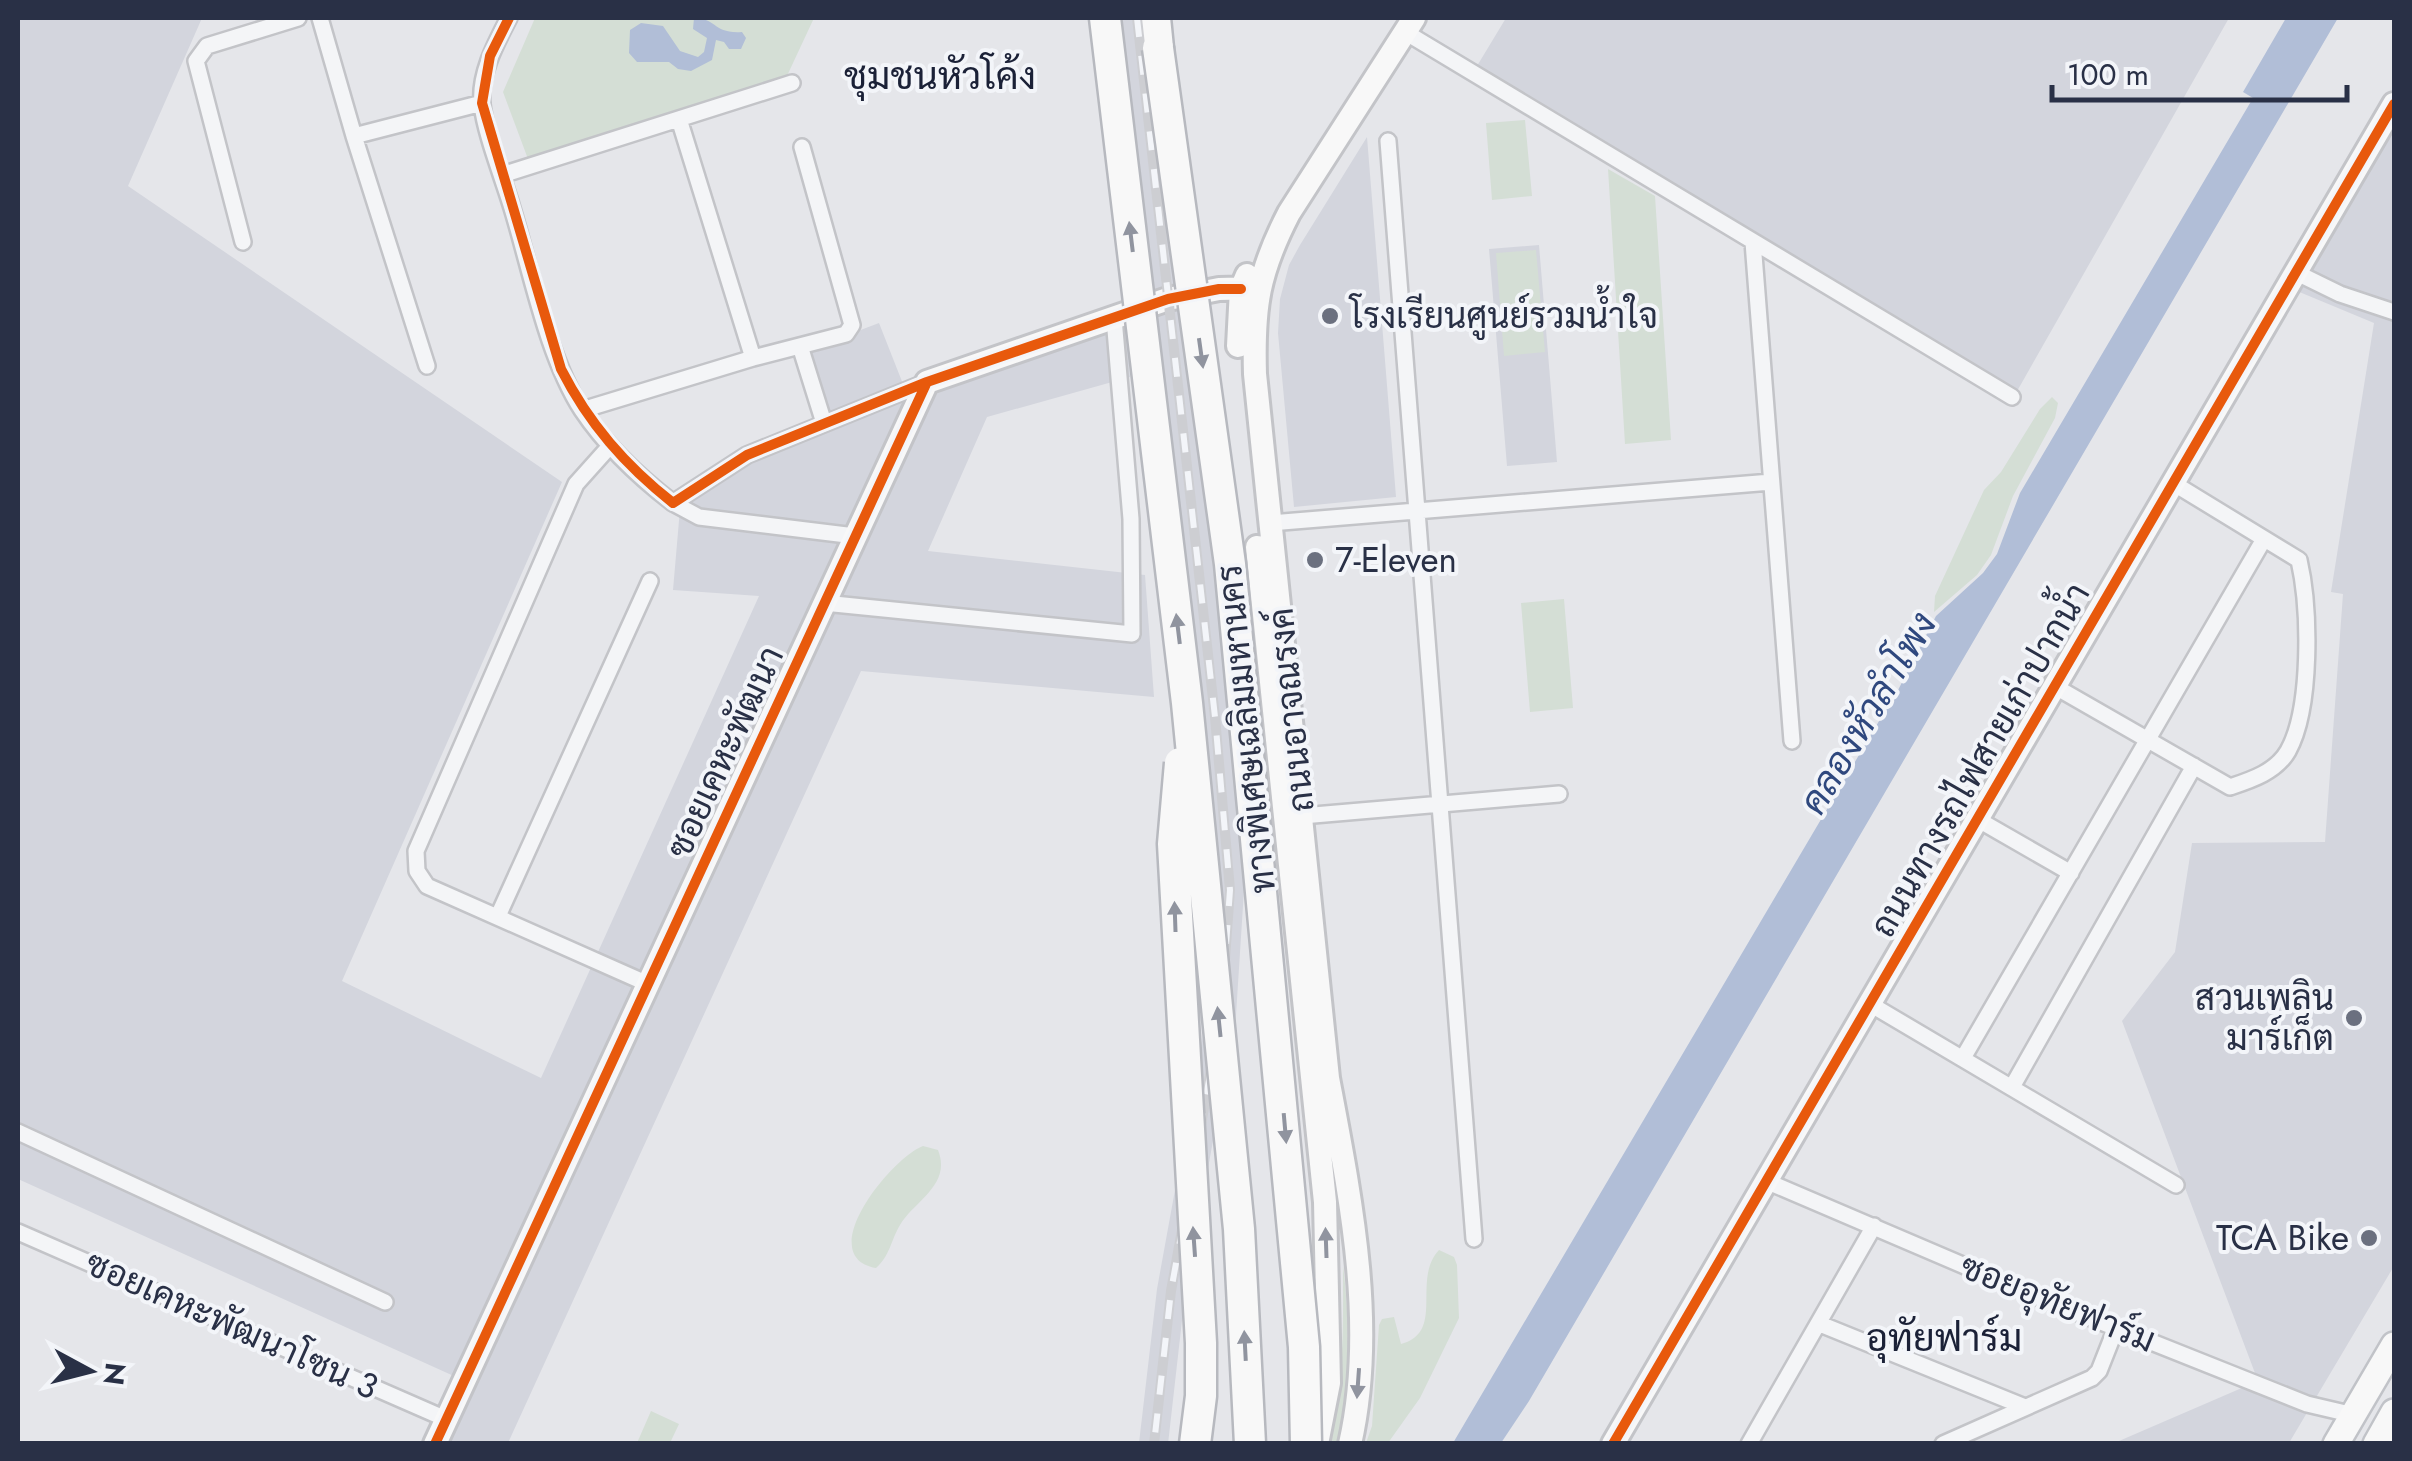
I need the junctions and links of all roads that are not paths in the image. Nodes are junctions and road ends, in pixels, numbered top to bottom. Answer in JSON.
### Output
{"nodes":[{"id":1,"x":298,"y":18,"type":"edge"},
{"id":2,"x":320,"y":18,"type":"edge"},
{"id":3,"x":509,"y":18,"type":"edge"},
{"id":4,"x":1105,"y":18,"type":"edge"},
{"id":5,"x":1157,"y":18,"type":"edge"},
{"id":6,"x":1406,"y":22,"type":"edge"},
{"id":7,"x":792,"y":83,"type":"dead end"},
{"id":8,"x":482,"y":103,"type":"junction"},
{"id":9,"x":2394,"y":104,"type":"edge"},
{"id":10,"x":678,"y":119,"type":"junction"},
{"id":11,"x":354,"y":136,"type":"junction"},
{"id":12,"x":1388,"y":141,"type":"dead end"},
{"id":13,"x":802,"y":147,"type":"dead end"},
{"id":14,"x":502,"y":175,"type":"junction"},
{"id":15,"x":243,"y":242,"type":"dead end"},
{"id":16,"x":1753,"y":242,"type":"junction"},
{"id":17,"x":2297,"y":274,"type":"junction"},
{"id":18,"x":1249,"y":289,"type":"junction"},
{"id":19,"x":2394,"y":312,"type":"edge"},
{"id":20,"x":1114,"y":318,"type":"junction"},
{"id":21,"x":800,"y":346,"type":"junction"},
{"id":22,"x":753,"y":358,"type":"junction"},
{"id":23,"x":427,"y":366,"type":"dead end"},
{"id":24,"x":927,"y":382,"type":"junction"},
{"id":25,"x":2012,"y":397,"type":"dead end"},
{"id":26,"x":582,"y":410,"type":"junction"},
{"id":27,"x":824,"y":423,"type":"junction"},
{"id":28,"x":610,"y":446,"type":"junction"},
{"id":29,"x":1772,"y":482,"type":"junction"},
{"id":30,"x":2173,"y":483,"type":"junction"},
{"id":31,"x":673,"y":503,"type":"junction"},
{"id":32,"x":1417,"y":511,"type":"junction"},
{"id":33,"x":1270,"y":523,"type":"junction"},
{"id":34,"x":855,"y":536,"type":"junction"},
{"id":35,"x":2264,"y":539,"type":"junction"},
{"id":36,"x":650,"y":582,"type":"dead end"},
{"id":37,"x":824,"y":603,"type":"junction"},
{"id":38,"x":2054,"y":686,"type":"junction"},
{"id":39,"x":1187,"y":703,"type":"junction"},
{"id":40,"x":2149,"y":740,"type":"junction"},
{"id":41,"x":1792,"y":741,"type":"dead end"},
{"id":42,"x":2194,"y":766,"type":"junction"},
{"id":43,"x":1559,"y":794,"type":"dead end"},
{"id":44,"x":1440,"y":804,"type":"junction"},
{"id":45,"x":1293,"y":816,"type":"junction"},
{"id":46,"x":1977,"y":819,"type":"junction"},
{"id":47,"x":2070,"y":873,"type":"junction"},
{"id":48,"x":498,"y":916,"type":"junction"},
{"id":49,"x":648,"y":984,"type":"junction"},
{"id":50,"x":1870,"y":1004,"type":"junction"},
{"id":51,"x":1963,"y":1058,"type":"junction"},
{"id":52,"x":2012,"y":1088,"type":"junction"},
{"id":53,"x":18,"y":1132,"type":"edge"},
{"id":54,"x":1766,"y":1181,"type":"junction"},
{"id":55,"x":2176,"y":1186,"type":"dead end"},
{"id":56,"x":1874,"y":1226,"type":"junction"},
{"id":57,"x":18,"y":1232,"type":"edge"},
{"id":58,"x":1474,"y":1238,"type":"dead end"},
{"id":59,"x":386,"y":1302,"type":"dead end"},
{"id":60,"x":1820,"y":1324,"type":"junction"},
{"id":61,"x":2116,"y":1328,"type":"junction"},
{"id":62,"x":2394,"y":1345,"type":"edge"},
{"id":63,"x":2025,"y":1406,"type":"junction"},
{"id":64,"x":2354,"y":1415,"type":"junction"},
{"id":65,"x":2393,"y":1417,"type":"edge"},
{"id":66,"x":446,"y":1419,"type":"junction"},
{"id":67,"x":435,"y":1444,"type":"edge"},
{"id":68,"x":1195,"y":1444,"type":"edge"},
{"id":69,"x":1250,"y":1444,"type":"edge"},
{"id":70,"x":1306,"y":1444,"type":"edge"},
{"id":71,"x":1317,"y":1444,"type":"edge"},
{"id":72,"x":1350,"y":1444,"type":"edge"},
{"id":73,"x":1613,"y":1444,"type":"edge"},
{"id":74,"x":1749,"y":1444,"type":"edge"},
{"id":75,"x":1943,"y":1444,"type":"edge"},
{"id":76,"x":2336,"y":1444,"type":"edge"},
{"id":77,"x":2376,"y":1444,"type":"edge"}],
"edges":[{"from":1,"to":15,"type":"street"},
{"from":2,"to":11,"type":"street"},
{"from":3,"to":8,"type":"street"},
{"from":39,"to":4,"type":"highway","name":"ทางพิเศษเฉลิมมหานคร","one_way":true,"bridge":true},
{"from":5,"to":70,"type":"highway","name":"ทางพิเศษเฉลิมมหานคร","one_way":true,"bridge":true},
{"from":6,"to":16,"type":"street"},
{"from":6,"to":18,"type":"street","name":"ถนนอาจณรงค์"},
{"from":7,"to":10,"type":"street"},
{"from":8,"to":11,"type":"street"},
{"from":8,"to":14,"type":"street"},
{"from":9,"to":17,"type":"street","name":"ถนนทางรถไฟสายเก่าปากน้ำ"},
{"from":10,"to":14,"type":"street"},
{"from":10,"to":22,"type":"street"},
{"from":11,"to":23,"type":"street"},
{"from":12,"to":32,"type":"street"},
{"from":13,"to":21,"type":"street"},
{"from":14,"to":26,"type":"street"},
{"from":16,"to":25,"type":"street"},
{"from":16,"to":29,"type":"street"},
{"from":17,"to":19,"type":"street"},
{"from":17,"to":30,"type":"street","name":"ถนนทางรถไฟสายเก่าปากน้ำ"},
{"from":18,"to":20,"type":"street"},
{"from":18,"to":33,"type":"street","name":"ถนนอาจณรงค์"},
{"from":18,"to":45,"type":"street","name":"ถนนอาจณรงค์"},
{"from":20,"to":24,"type":"street"},
{"from":20,"to":37,"type":"street"},
{"from":21,"to":22,"type":"street"},
{"from":21,"to":27,"type":"street"},
{"from":22,"to":26,"type":"street"},
{"from":24,"to":27,"type":"street"},
{"from":24,"to":34,"type":"street","name":"ซอยเคหะพัฒนา"},
{"from":26,"to":28,"type":"street"},
{"from":27,"to":31,"type":"street"},
{"from":28,"to":31,"type":"street"},
{"from":28,"to":48,"type":"street"},
{"from":29,"to":32,"type":"street"},
{"from":29,"to":41,"type":"street"},
{"from":30,"to":35,"type":"street"},
{"from":30,"to":38,"type":"street","name":"ถนนทางรถไฟสายเก่าปากน้ำ"},
{"from":31,"to":34,"type":"street"},
{"from":32,"to":33,"type":"street"},
{"from":32,"to":44,"type":"street"},
{"from":33,"to":45,"type":"street","name":"ถนนอาจณรงค์"},
{"from":34,"to":37,"type":"street","name":"ซอยเคหะพัฒนา"},
{"from":35,"to":40,"type":"street"},
{"from":35,"to":42,"type":"street"},
{"from":36,"to":48,"type":"street"},
{"from":37,"to":49,"type":"street","name":"ซอยเคหะพัฒนา"},
{"from":38,"to":40,"type":"street"},
{"from":38,"to":46,"type":"street","name":"ถนนทางรถไฟสายเก่าปากน้ำ"},
{"from":68,"to":39,"type":"highway","one_way":true,"bridge":true},
{"from":69,"to":39,"type":"highway","name":"ทางพิเศษเฉลิมมหานคร","one_way":true,"bridge":true},
{"from":40,"to":42,"type":"street"},
{"from":40,"to":47,"type":"street"},
{"from":42,"to":52,"type":"street"},
{"from":43,"to":44,"type":"street"},
{"from":44,"to":45,"type":"street"},
{"from":44,"to":58,"type":"street"},
{"from":71,"to":45,"type":"street","name":"ถนนอาจณรงค์","one_way":true},
{"from":45,"to":72,"type":"street","name":"ถนนอาจณรงค์","one_way":true},
{"from":46,"to":47,"type":"street"},
{"from":46,"to":50,"type":"street","name":"ถนนทางรถไฟสายเก่าปากน้ำ"},
{"from":47,"to":51,"type":"street"},
{"from":48,"to":49,"type":"street"},
{"from":49,"to":66,"type":"street","name":"ซอยเคหะพัฒนา"},
{"from":50,"to":51,"type":"street"},
{"from":50,"to":54,"type":"street","name":"ถนนทางรถไฟสายเก่าปากน้ำ"},
{"from":51,"to":52,"type":"street"},
{"from":52,"to":55,"type":"street"},
{"from":53,"to":59,"type":"street"},
{"from":54,"to":56,"type":"street","name":"ซอยอุทัยฟาร์ม"},
{"from":54,"to":73,"type":"street","name":"ถนนทางรถไฟสายเก่าปากน้ำ"},
{"from":56,"to":60,"type":"street"},
{"from":56,"to":61,"type":"street","name":"ซอยอุทัยฟาร์ม"},
{"from":57,"to":66,"type":"street","name":"ซอยเคหะพัฒนาโซน 3"},
{"from":60,"to":63,"type":"street"},
{"from":60,"to":74,"type":"street"},
{"from":61,"to":63,"type":"street"},
{"from":61,"to":64,"type":"street","name":"ซอยอุทัยฟาร์ม"},
{"from":62,"to":64,"type":"main road"},
{"from":63,"to":75,"type":"street"},
{"from":64,"to":76,"type":"main road"},
{"from":65,"to":77,"type":"main road"},
{"from":66,"to":67,"type":"street","name":"ซอยเคหะพัฒนา"}]}
